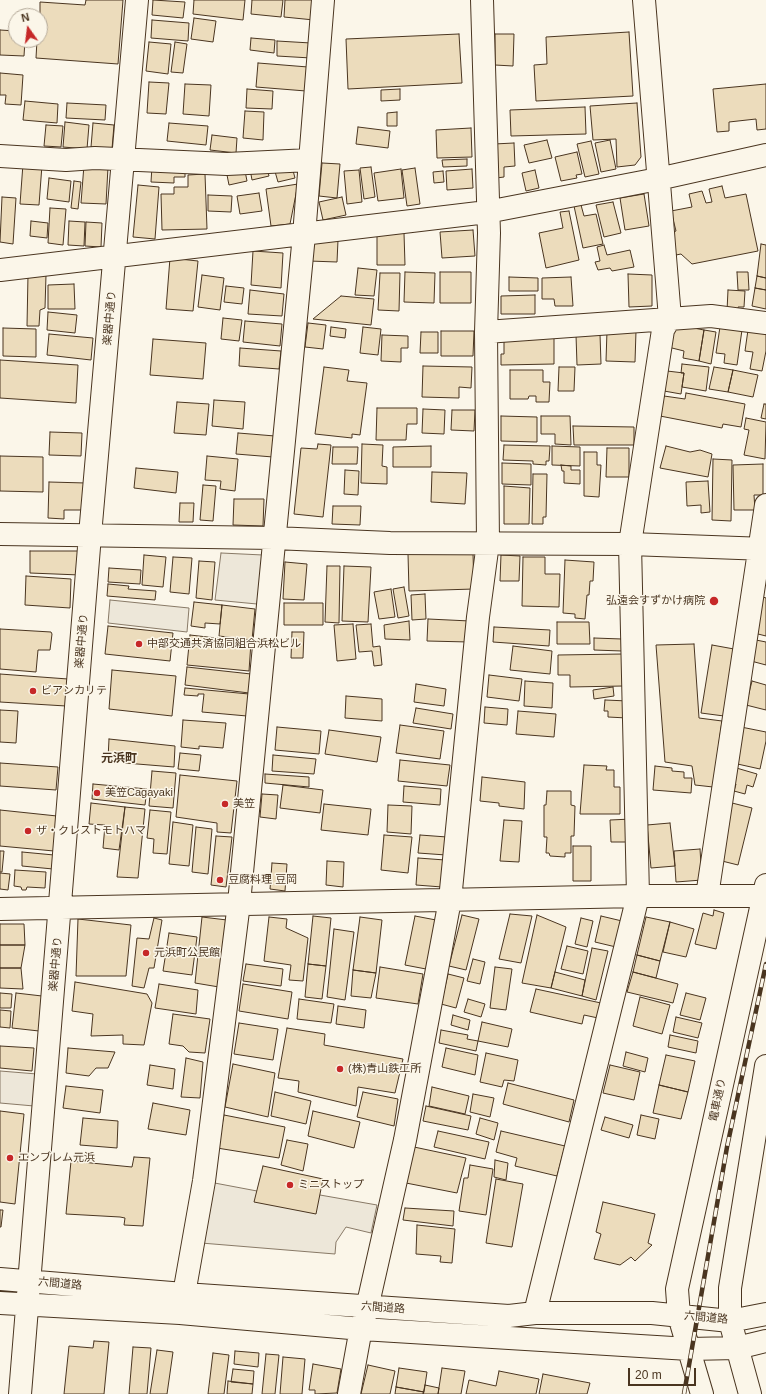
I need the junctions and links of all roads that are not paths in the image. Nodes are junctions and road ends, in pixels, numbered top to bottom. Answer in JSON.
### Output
{"nodes":[{"id":1,"x":137,"y":0,"type":"edge"},
{"id":2,"x":323,"y":0,"type":"edge"},
{"id":3,"x":482,"y":0,"type":"edge"},
{"id":4,"x":644,"y":0,"type":"edge"},
{"id":5,"x":766,"y":154,"type":"edge"},
{"id":6,"x":0,"y":156,"type":"edge"},
{"id":7,"x":310,"y":160,"type":"junction"},
{"id":8,"x":124,"y":161,"type":"junction"},
{"id":9,"x":658,"y":179,"type":"junction"},
{"id":10,"x":487,"y":212,"type":"junction"},
{"id":11,"x":304,"y":235,"type":"junction"},
{"id":12,"x":116,"y":257,"type":"junction"},
{"id":13,"x":0,"y":270,"type":"edge"},
{"id":14,"x":670,"y":318,"type":"junction"},
{"id":15,"x":766,"y":322,"type":"edge"},
{"id":16,"x":486,"y":332,"type":"junction"},
{"id":17,"x":766,"y":505,"type":"edge"},
{"id":18,"x":0,"y":534,"type":"edge"},
{"id":19,"x":90,"y":535,"type":"junction"},
{"id":20,"x":274,"y":538,"type":"junction"},
{"id":21,"x":488,"y":543,"type":"junction"},
{"id":22,"x":630,"y":544,"type":"junction"},
{"id":23,"x":762,"y":548,"type":"edge"},
{"id":24,"x":765,"y":893,"type":"edge"},
{"id":25,"x":638,"y":896,"type":"junction"},
{"id":26,"x":708,"y":896,"type":"junction"},
{"id":27,"x":450,"y":900,"type":"junction"},
{"id":28,"x":239,"y":903,"type":"junction"},
{"id":29,"x":0,"y":909,"type":"edge"},
{"id":30,"x":61,"y":909,"type":"junction"},
{"id":31,"x":766,"y":1066,"type":"edge"},
{"id":32,"x":0,"y":1279,"type":"edge"},
{"id":33,"x":29,"y":1282,"type":"junction"},
{"id":34,"x":184,"y":1294,"type":"junction"},
{"id":35,"x":0,"y":1303,"type":"edge"},
{"id":36,"x":27,"y":1303,"type":"junction"},
{"id":37,"x":368,"y":1308,"type":"junction"},
{"id":38,"x":534,"y":1313,"type":"junction"},
{"id":39,"x":766,"y":1314,"type":"edge"},
{"id":40,"x":679,"y":1316,"type":"junction"},
{"id":41,"x":730,"y":1322,"type":"junction"},
{"id":42,"x":362,"y":1329,"type":"junction"},
{"id":43,"x":766,"y":1341,"type":"edge"},
{"id":44,"x":737,"y":1348,"type":"junction"},
{"id":45,"x":689,"y":1349,"type":"junction"},
{"id":46,"x":20,"y":1394,"type":"edge"},
{"id":47,"x":349,"y":1394,"type":"edge"},
{"id":48,"x":702,"y":1394,"type":"edge"},
{"id":49,"x":750,"y":1394,"type":"edge"}],
"edges":[{"from":1,"to":8,"type":"street","name":"楽器中通り"},
{"from":2,"to":7,"type":"street"},
{"from":3,"to":10,"type":"street"},
{"from":4,"to":9,"type":"street"},
{"from":5,"to":9,"type":"street"},
{"from":6,"to":8,"type":"street"},
{"from":7,"to":8,"type":"street"},
{"from":7,"to":11,"type":"street"},
{"from":8,"to":12,"type":"street","name":"楽器中通り"},
{"from":9,"to":10,"type":"street"},
{"from":9,"to":14,"type":"street"},
{"from":10,"to":11,"type":"street"},
{"from":10,"to":16,"type":"street"},
{"from":11,"to":12,"type":"street"},
{"from":11,"to":20,"type":"street"},
{"from":12,"to":13,"type":"street"},
{"from":12,"to":19,"type":"street","name":"楽器中通り"},
{"from":14,"to":15,"type":"street"},
{"from":14,"to":16,"type":"street"},
{"from":14,"to":22,"type":"street"},
{"from":16,"to":21,"type":"street"},
{"from":17,"to":23,"type":"street"},
{"from":18,"to":19,"type":"street"},
{"from":19,"to":20,"type":"street"},
{"from":19,"to":30,"type":"street","name":"楽器中通り"},
{"from":20,"to":21,"type":"street"},
{"from":20,"to":28,"type":"street"},
{"from":21,"to":22,"type":"street"},
{"from":21,"to":27,"type":"street"},
{"from":22,"to":23,"type":"street"},
{"from":22,"to":25,"type":"street"},
{"from":23,"to":26,"type":"street"},
{"from":24,"to":26,"type":"street"},
{"from":24,"to":40,"type":"street","name":"電車通り"},
{"from":25,"to":26,"type":"street"},
{"from":25,"to":27,"type":"street"},
{"from":25,"to":38,"type":"street"},
{"from":27,"to":28,"type":"street"},
{"from":27,"to":37,"type":"street"},
{"from":28,"to":30,"type":"street"},
{"from":28,"to":34,"type":"street"},
{"from":29,"to":30,"type":"street"},
{"from":30,"to":33,"type":"street","name":"楽器中通り"},
{"from":31,"to":41,"type":"street"},
{"from":32,"to":33,"type":"street","name":"六間道路"},
{"from":33,"to":34,"type":"street","name":"六間道路"},
{"from":33,"to":36,"type":"street","name":"楽器中通り"},
{"from":34,"to":37,"type":"street","name":"六間道路"},
{"from":35,"to":36,"type":"street","name":"六間道路"},
{"from":36,"to":42,"type":"street","name":"六間道路"},
{"from":36,"to":46,"type":"street","name":"楽器中通り"},
{"from":37,"to":38,"type":"street","name":"六間道路"},
{"from":37,"to":42,"type":"street"},
{"from":38,"to":40,"type":"street","name":"六間道路"},
{"from":39,"to":41,"type":"street","name":"六間道路"},
{"from":40,"to":41,"type":"street","name":"六間道路"},
{"from":40,"to":45,"type":"street","name":"電車通り"},
{"from":41,"to":44,"type":"street"},
{"from":42,"to":45,"type":"street","name":"六間道路"},
{"from":42,"to":47,"type":"street"},
{"from":43,"to":44,"type":"street","name":"六間道路"},
{"from":44,"to":45,"type":"street","name":"六間道路"},
{"from":44,"to":49,"type":"street"},
{"from":45,"to":48,"type":"street","name":"電車通り"}]}
